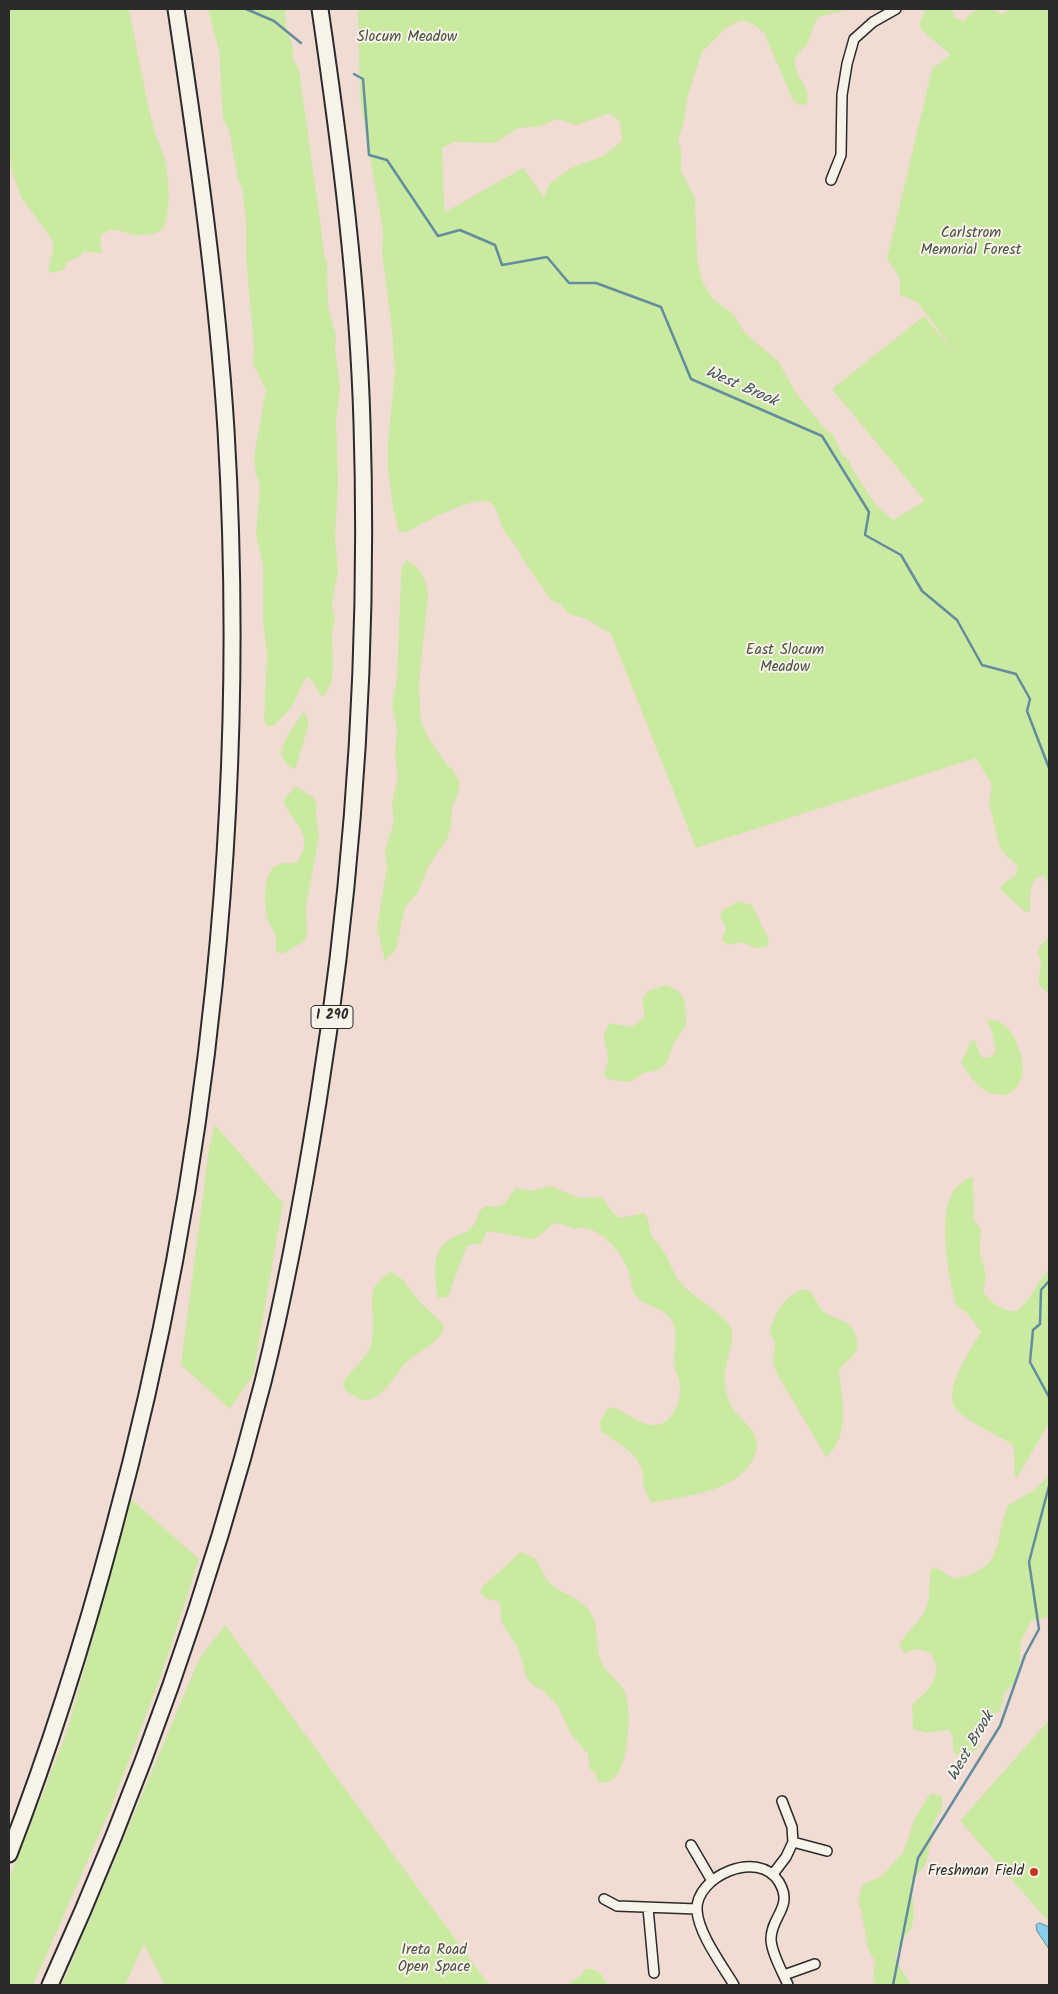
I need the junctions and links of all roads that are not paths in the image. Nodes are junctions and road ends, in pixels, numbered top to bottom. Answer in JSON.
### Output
{"nodes":[{"id":1,"x":176,"y":9,"type":"edge"},
{"id":2,"x":320,"y":9,"type":"edge"},
{"id":3,"x":896,"y":9,"type":"edge"},
{"id":4,"x":831,"y":180,"type":"dead end"},
{"id":5,"x":782,"y":1801,"type":"dead end"},
{"id":6,"x":793,"y":1842,"type":"junction"},
{"id":7,"x":691,"y":1845,"type":"dead end"},
{"id":8,"x":827,"y":1851,"type":"dead end"},
{"id":9,"x":9,"y":1854,"type":"edge"},
{"id":10,"x":773,"y":1874,"type":"junction"},
{"id":11,"x":712,"y":1881,"type":"junction"},
{"id":12,"x":604,"y":1899,"type":"dead end"},
{"id":13,"x":648,"y":1908,"type":"junction"},
{"id":14,"x":697,"y":1908,"type":"junction"},
{"id":15,"x":815,"y":1964,"type":"dead end"},
{"id":16,"x":654,"y":1973,"type":"dead end"},
{"id":17,"x":784,"y":1976,"type":"junction"},
{"id":18,"x":50,"y":1985,"type":"edge"},
{"id":19,"x":734,"y":1985,"type":"edge"},
{"id":20,"x":788,"y":1985,"type":"edge"}],
"edges":[{"from":1,"to":9,"type":"highway"},
{"from":2,"to":18,"type":"highway","number":"I 290"},
{"from":3,"to":4,"type":"street"},
{"from":5,"to":6,"type":"street"},
{"from":6,"to":8,"type":"street"},
{"from":6,"to":10,"type":"street"},
{"from":7,"to":11,"type":"street"},
{"from":10,"to":11,"type":"street"},
{"from":10,"to":17,"type":"street"},
{"from":11,"to":14,"type":"street"},
{"from":12,"to":13,"type":"street"},
{"from":13,"to":14,"type":"street"},
{"from":13,"to":16,"type":"street"},
{"from":14,"to":19,"type":"street"},
{"from":15,"to":17,"type":"street"},
{"from":17,"to":20,"type":"street"}]}
